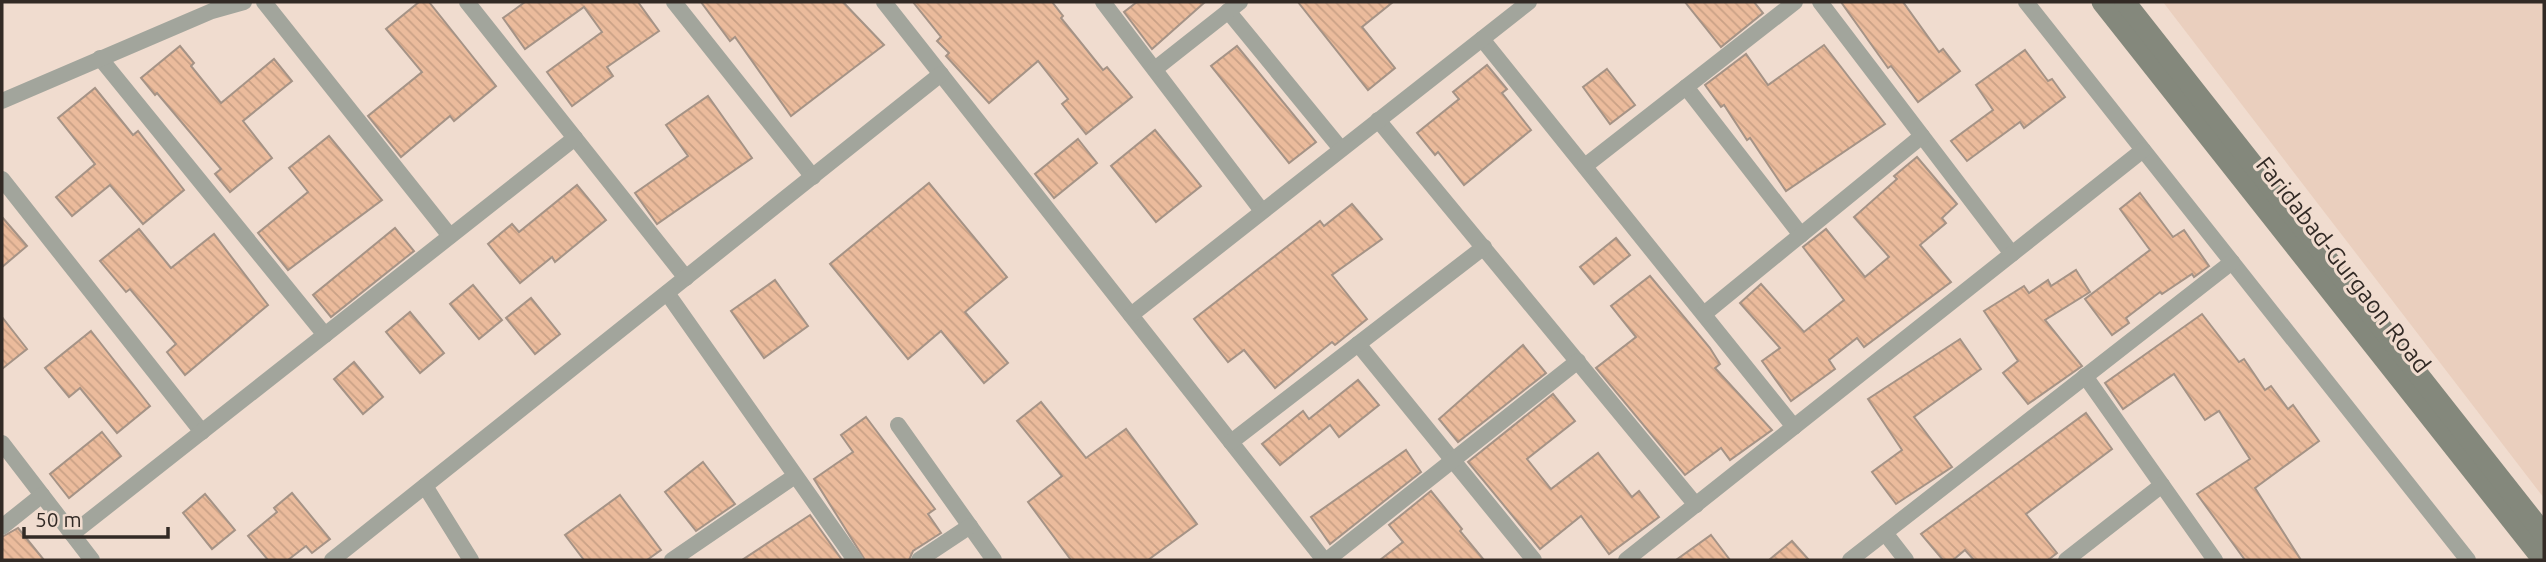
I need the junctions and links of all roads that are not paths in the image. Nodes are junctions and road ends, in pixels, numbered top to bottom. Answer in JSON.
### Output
{"nodes":[{"id":1,"x":244,"y":2,"type":"edge"},
{"id":2,"x":264,"y":2,"type":"edge"},
{"id":3,"x":467,"y":2,"type":"edge"},
{"id":4,"x":674,"y":2,"type":"edge"},
{"id":5,"x":884,"y":2,"type":"edge"},
{"id":6,"x":1103,"y":2,"type":"edge"},
{"id":7,"x":1529,"y":2,"type":"edge"},
{"id":8,"x":1795,"y":2,"type":"edge"},
{"id":9,"x":1820,"y":2,"type":"edge"},
{"id":10,"x":2026,"y":2,"type":"edge"},
{"id":11,"x":2102,"y":2,"type":"edge"},
{"id":12,"x":2125,"y":2,"type":"edge"},
{"id":13,"x":1234,"y":6,"type":"edge"},
{"id":14,"x":1482,"y":38,"type":"junction"},
{"id":15,"x":100,"y":58,"type":"junction"},
{"id":16,"x":1155,"y":69,"type":"junction"},
{"id":17,"x":941,"y":74,"type":"junction"},
{"id":18,"x":1686,"y":87,"type":"junction"},
{"id":19,"x":2,"y":101,"type":"edge"},
{"id":20,"x":1378,"y":120,"type":"junction"},
{"id":21,"x":1922,"y":136,"type":"junction"},
{"id":22,"x":575,"y":138,"type":"junction"},
{"id":23,"x":1341,"y":149,"type":"junction"},
{"id":24,"x":2143,"y":150,"type":"junction"},
{"id":25,"x":1585,"y":166,"type":"junction"},
{"id":26,"x":813,"y":177,"type":"junction"},
{"id":27,"x":2,"y":179,"type":"edge"},
{"id":28,"x":1262,"y":211,"type":"junction"},
{"id":29,"x":1801,"y":235,"type":"junction"},
{"id":30,"x":450,"y":236,"type":"junction"},
{"id":31,"x":1483,"y":247,"type":"junction"},
{"id":32,"x":2012,"y":254,"type":"junction"},
{"id":33,"x":2232,"y":262,"type":"junction"},
{"id":34,"x":686,"y":278,"type":"junction"},
{"id":35,"x":667,"y":293,"type":"junction"},
{"id":36,"x":1703,"y":314,"type":"junction"},
{"id":37,"x":1130,"y":315,"type":"junction"},
{"id":38,"x":325,"y":335,"type":"junction"},
{"id":39,"x":1358,"y":344,"type":"junction"},
{"id":40,"x":1577,"y":361,"type":"junction"},
{"id":41,"x":2085,"y":376,"type":"junction"},
{"id":42,"x":898,"y":425,"type":"dead end"},
{"id":43,"x":1794,"y":427,"type":"junction"},
{"id":44,"x":202,"y":432,"type":"junction"},
{"id":45,"x":1231,"y":442,"type":"junction"},
{"id":46,"x":2,"y":443,"type":"edge"},
{"id":47,"x":1453,"y":460,"type":"junction"},
{"id":48,"x":795,"y":477,"type":"junction"},
{"id":49,"x":2162,"y":485,"type":"junction"},
{"id":50,"x":425,"y":486,"type":"junction"},
{"id":51,"x":42,"y":495,"type":"junction"},
{"id":52,"x":1696,"y":505,"type":"junction"},
{"id":53,"x":970,"y":526,"type":"junction"},
{"id":54,"x":2,"y":527,"type":"edge"},
{"id":55,"x":1885,"y":533,"type":"junction"},
{"id":56,"x":72,"y":534,"type":"junction"},
{"id":57,"x":2544,"y":534,"type":"edge"},
{"id":58,"x":92,"y":560,"type":"edge"},
{"id":59,"x":332,"y":560,"type":"edge"},
{"id":60,"x":471,"y":560,"type":"edge"},
{"id":61,"x":672,"y":560,"type":"edge"},
{"id":62,"x":855,"y":560,"type":"edge"},
{"id":63,"x":919,"y":560,"type":"edge"},
{"id":64,"x":994,"y":560,"type":"edge"},
{"id":65,"x":1326,"y":560,"type":"edge"},
{"id":66,"x":1534,"y":560,"type":"edge"},
{"id":67,"x":1626,"y":560,"type":"edge"},
{"id":68,"x":1850,"y":560,"type":"edge"},
{"id":69,"x":1906,"y":560,"type":"edge"},
{"id":70,"x":2066,"y":560,"type":"edge"},
{"id":71,"x":2215,"y":560,"type":"edge"},
{"id":72,"x":2468,"y":560,"type":"edge"},
{"id":73,"x":2543,"y":560,"type":"edge"}],
"edges":[{"from":1,"to":15,"type":"street"},
{"from":2,"to":30,"type":"street"},
{"from":3,"to":22,"type":"street"},
{"from":4,"to":26,"type":"street"},
{"from":5,"to":17,"type":"street"},
{"from":6,"to":16,"type":"street"},
{"from":7,"to":14,"type":"street"},
{"from":8,"to":18,"type":"street"},
{"from":9,"to":21,"type":"street"},
{"from":10,"to":24,"type":"street"},
{"from":11,"to":73,"type":"main road","name":"Faridabad-Gurgaon Road"},
{"from":12,"to":57,"type":"main road","name":"Faridabad-Gurgaon Road"},
{"from":13,"to":16,"type":"street"},
{"from":13,"to":23,"type":"street"},
{"from":14,"to":20,"type":"street"},
{"from":14,"to":25,"type":"street"},
{"from":15,"to":19,"type":"street"},
{"from":15,"to":38,"type":"street"},
{"from":16,"to":28,"type":"street"},
{"from":17,"to":26,"type":"street"},
{"from":17,"to":37,"type":"street"},
{"from":18,"to":25,"type":"street"},
{"from":18,"to":29,"type":"street"},
{"from":20,"to":23,"type":"street"},
{"from":20,"to":31,"type":"street"},
{"from":21,"to":29,"type":"street"},
{"from":21,"to":32,"type":"street"},
{"from":22,"to":30,"type":"street"},
{"from":22,"to":34,"type":"street"},
{"from":23,"to":28,"type":"street"},
{"from":24,"to":32,"type":"street"},
{"from":24,"to":33,"type":"street"},
{"from":25,"to":36,"type":"street"},
{"from":26,"to":34,"type":"street"},
{"from":27,"to":44,"type":"street"},
{"from":28,"to":37,"type":"street"},
{"from":29,"to":36,"type":"street"},
{"from":30,"to":38,"type":"street"},
{"from":31,"to":39,"type":"street"},
{"from":31,"to":40,"type":"street"},
{"from":32,"to":43,"type":"street"},
{"from":33,"to":41,"type":"street"},
{"from":33,"to":72,"type":"street"},
{"from":34,"to":35,"type":"street"},
{"from":35,"to":48,"type":"street"},
{"from":35,"to":50,"type":"street"},
{"from":36,"to":43,"type":"street"},
{"from":37,"to":45,"type":"street"},
{"from":38,"to":44,"type":"street"},
{"from":39,"to":45,"type":"street"},
{"from":39,"to":47,"type":"street"},
{"from":40,"to":47,"type":"street"},
{"from":40,"to":52,"type":"street"},
{"from":41,"to":49,"type":"street"},
{"from":41,"to":55,"type":"street"},
{"from":42,"to":53,"type":"street"},
{"from":43,"to":52,"type":"street"},
{"from":44,"to":56,"type":"street"},
{"from":45,"to":65,"type":"street"},
{"from":46,"to":51,"type":"street"},
{"from":47,"to":65,"type":"street"},
{"from":47,"to":66,"type":"street"},
{"from":48,"to":61,"type":"street"},
{"from":48,"to":62,"type":"street"},
{"from":49,"to":70,"type":"street"},
{"from":49,"to":71,"type":"street"},
{"from":50,"to":59,"type":"street"},
{"from":50,"to":60,"type":"street"},
{"from":51,"to":54,"type":"street"},
{"from":51,"to":56,"type":"street"},
{"from":52,"to":67,"type":"street"},
{"from":53,"to":63,"type":"street"},
{"from":53,"to":64,"type":"street"},
{"from":55,"to":68,"type":"street"},
{"from":55,"to":69,"type":"street"},
{"from":56,"to":58,"type":"street"}]}
